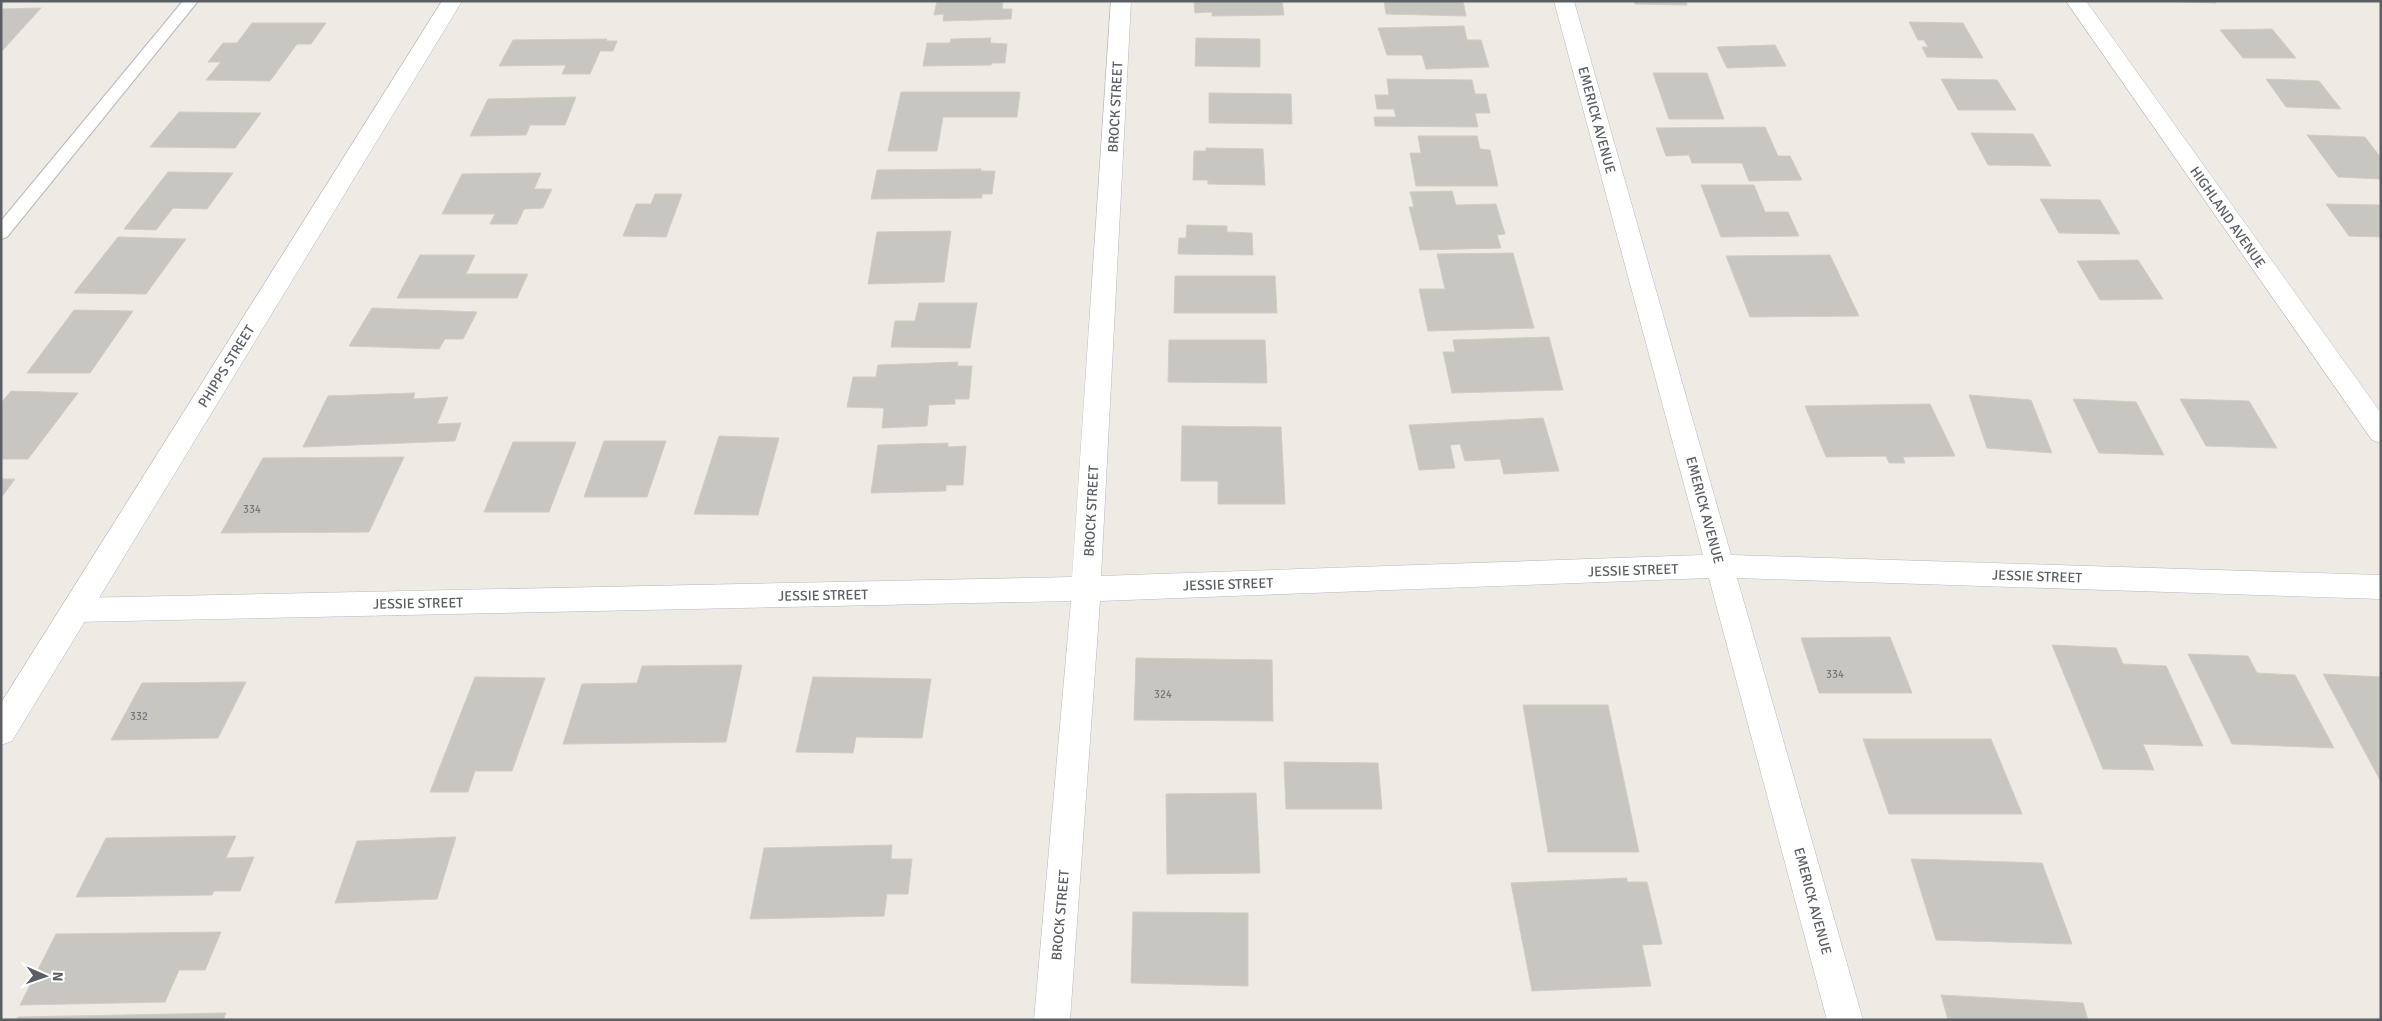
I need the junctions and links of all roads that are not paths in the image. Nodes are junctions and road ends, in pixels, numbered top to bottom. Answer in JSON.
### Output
{"nodes":[{"id":1,"x":191,"y":1,"type":"edge"},
{"id":2,"x":452,"y":1,"type":"edge"},
{"id":3,"x":1121,"y":1,"type":"edge"},
{"id":4,"x":1564,"y":1,"type":"edge"},
{"id":5,"x":2076,"y":1,"type":"edge"},
{"id":6,"x":1,"y":233,"type":"edge"},
{"id":7,"x":2381,"y":433,"type":"edge"},
{"id":8,"x":1721,"y":566,"type":"junction"},
{"id":9,"x":2381,"y":587,"type":"edge"},
{"id":10,"x":1086,"y":589,"type":"junction"},
{"id":11,"x":75,"y":610,"type":"junction"},
{"id":12,"x":1,"y":731,"type":"edge"},
{"id":13,"x":1052,"y":1020,"type":"edge"},
{"id":14,"x":1845,"y":1020,"type":"edge"}],
"edges":[{"from":1,"to":6,"type":"lane"},
{"from":2,"to":11,"type":"street","name":"PHIPPS STREET"},
{"from":3,"to":10,"type":"street","name":"BROCK STREET"},
{"from":4,"to":8,"type":"street","name":"EMERICK AVENUE"},
{"from":5,"to":7,"type":"street","name":"HIGHLAND AVENUE"},
{"from":8,"to":9,"type":"street","name":"JESSIE STREET"},
{"from":8,"to":10,"type":"street","name":"JESSIE STREET"},
{"from":8,"to":14,"type":"street","name":"EMERICK AVENUE"},
{"from":10,"to":11,"type":"street","name":"JESSIE STREET"},
{"from":10,"to":13,"type":"street","name":"BROCK STREET"},
{"from":11,"to":12,"type":"street","name":"PHIPPS STREET"}]}
